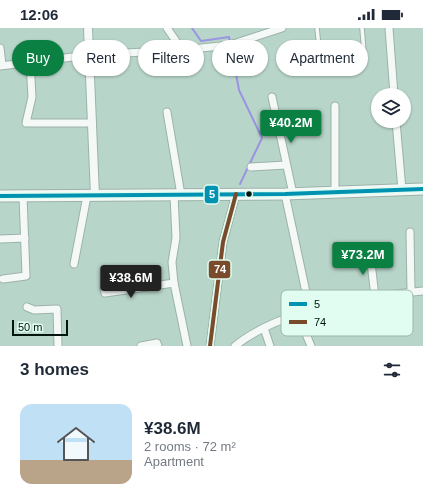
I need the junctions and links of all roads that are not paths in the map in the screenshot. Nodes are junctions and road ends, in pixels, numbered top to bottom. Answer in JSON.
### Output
{"nodes":[{"id":1,"x":88,"y":28,"type":"edge"},
{"id":2,"x":167,"y":28,"type":"edge"},
{"id":3,"x":282,"y":28,"type":"edge"},
{"id":4,"x":317,"y":28,"type":"edge"},
{"id":5,"x":362,"y":28,"type":"edge"},
{"id":6,"x":389,"y":28,"type":"edge"},
{"id":7,"x":88,"y":40,"type":"edge"},
{"id":8,"x":175,"y":40,"type":"edge"},
{"id":9,"x":0,"y":48,"type":"edge"},
{"id":10,"x":204,"y":48,"type":"edge"},
{"id":11,"x":12,"y":64,"type":"edge"},
{"id":12,"x":1,"y":65,"type":"edge"},
{"id":13,"x":31,"y":76,"type":"edge"},
{"id":14,"x":89,"y":76,"type":"edge"},
{"id":15,"x":393,"y":88,"type":"edge"},
{"id":16,"x":272,"y":97,"type":"dead end"},
{"id":17,"x":335,"y":106,"type":"dead end"},
{"id":18,"x":167,"y":112,"type":"dead end"},
{"id":19,"x":92,"y":123,"type":"junction"},
{"id":20,"x":397,"y":128,"type":"edge"},
{"id":21,"x":286,"y":165,"type":"junction"},
{"id":22,"x":251,"y":167,"type":"dead end"},
{"id":23,"x":423,"y":189,"type":"edge"},
{"id":24,"x":402,"y":190,"type":"junction"},
{"id":25,"x":335,"y":192,"type":"junction"},
{"id":26,"x":236,"y":194,"type":"junction"},
{"id":27,"x":289,"y":194,"type":"junction"},
{"id":28,"x":178,"y":195,"type":"junction"},
{"id":29,"x":0,"y":196,"type":"edge"},
{"id":30,"x":23,"y":196,"type":"junction"},
{"id":31,"x":91,"y":196,"type":"junction"},
{"id":32,"x":410,"y":232,"type":"dead end"},
{"id":33,"x":25,"y":238,"type":"junction"},
{"id":34,"x":0,"y":239,"type":"edge"},
{"id":35,"x":370,"y":254,"type":"dead end"},
{"id":36,"x":74,"y":264,"type":"dead end"},
{"id":37,"x":3,"y":278,"type":"dead end"},
{"id":38,"x":174,"y":283,"type":"junction"},
{"id":39,"x":104,"y":288,"type":"dead end"},
{"id":40,"x":306,"y":290,"type":"edge"},
{"id":41,"x":374,"y":290,"type":"edge"},
{"id":42,"x":411,"y":290,"type":"edge"},
{"id":43,"x":423,"y":291,"type":"edge"},
{"id":44,"x":413,"y":292,"type":"edge"},
{"id":45,"x":26,"y":307,"type":"dead end"},
{"id":46,"x":281,"y":322,"type":"edge"},
{"id":47,"x":264,"y":328,"type":"junction"},
{"id":48,"x":307,"y":336,"type":"edge"},
{"id":49,"x":238,"y":345,"type":"edge"},
{"id":50,"x":58,"y":346,"type":"edge"},
{"id":51,"x":141,"y":346,"type":"edge"},
{"id":52,"x":158,"y":346,"type":"edge"},
{"id":53,"x":187,"y":346,"type":"edge"},
{"id":54,"x":210,"y":346,"type":"edge"},
{"id":55,"x":270,"y":346,"type":"edge"},
{"id":56,"x":312,"y":346,"type":"edge"}],
"edges":[{"from":1,"to":7,"type":"street"},
{"from":2,"to":8,"type":"street"},
{"from":3,"to":10,"type":"street"},
{"from":4,"to":5,"type":"lane"},
{"from":6,"to":15,"type":"street"},
{"from":9,"to":12,"type":"street"},
{"from":11,"to":12,"type":"street"},
{"from":13,"to":19,"type":"street"},
{"from":14,"to":19,"type":"street"},
{"from":16,"to":21,"type":"street"},
{"from":17,"to":25,"type":"street"},
{"from":18,"to":28,"type":"street"},
{"from":19,"to":31,"type":"street"},
{"from":20,"to":24,"type":"street"},
{"from":21,"to":22,"type":"street"},
{"from":21,"to":27,"type":"street"},
{"from":23,"to":24,"type":"highway"},
{"from":24,"to":25,"type":"highway"},
{"from":25,"to":27,"type":"highway"},
{"from":26,"to":27,"type":"highway"},
{"from":26,"to":28,"type":"highway"},
{"from":26,"to":54,"type":"street"},
{"from":27,"to":40,"type":"street"},
{"from":28,"to":31,"type":"highway"},
{"from":28,"to":38,"type":"street"},
{"from":29,"to":30,"type":"highway"},
{"from":30,"to":31,"type":"highway"},
{"from":30,"to":33,"type":"street"},
{"from":31,"to":36,"type":"street"},
{"from":32,"to":42,"type":"street"},
{"from":33,"to":34,"type":"street"},
{"from":33,"to":37,"type":"street"},
{"from":35,"to":41,"type":"street"},
{"from":38,"to":39,"type":"street"},
{"from":38,"to":53,"type":"street"},
{"from":43,"to":44,"type":"street"},
{"from":45,"to":50,"type":"street"},
{"from":46,"to":47,"type":"street"},
{"from":47,"to":49,"type":"street"},
{"from":47,"to":55,"type":"street"},
{"from":48,"to":56,"type":"street"},
{"from":51,"to":52,"type":"street"}]}
